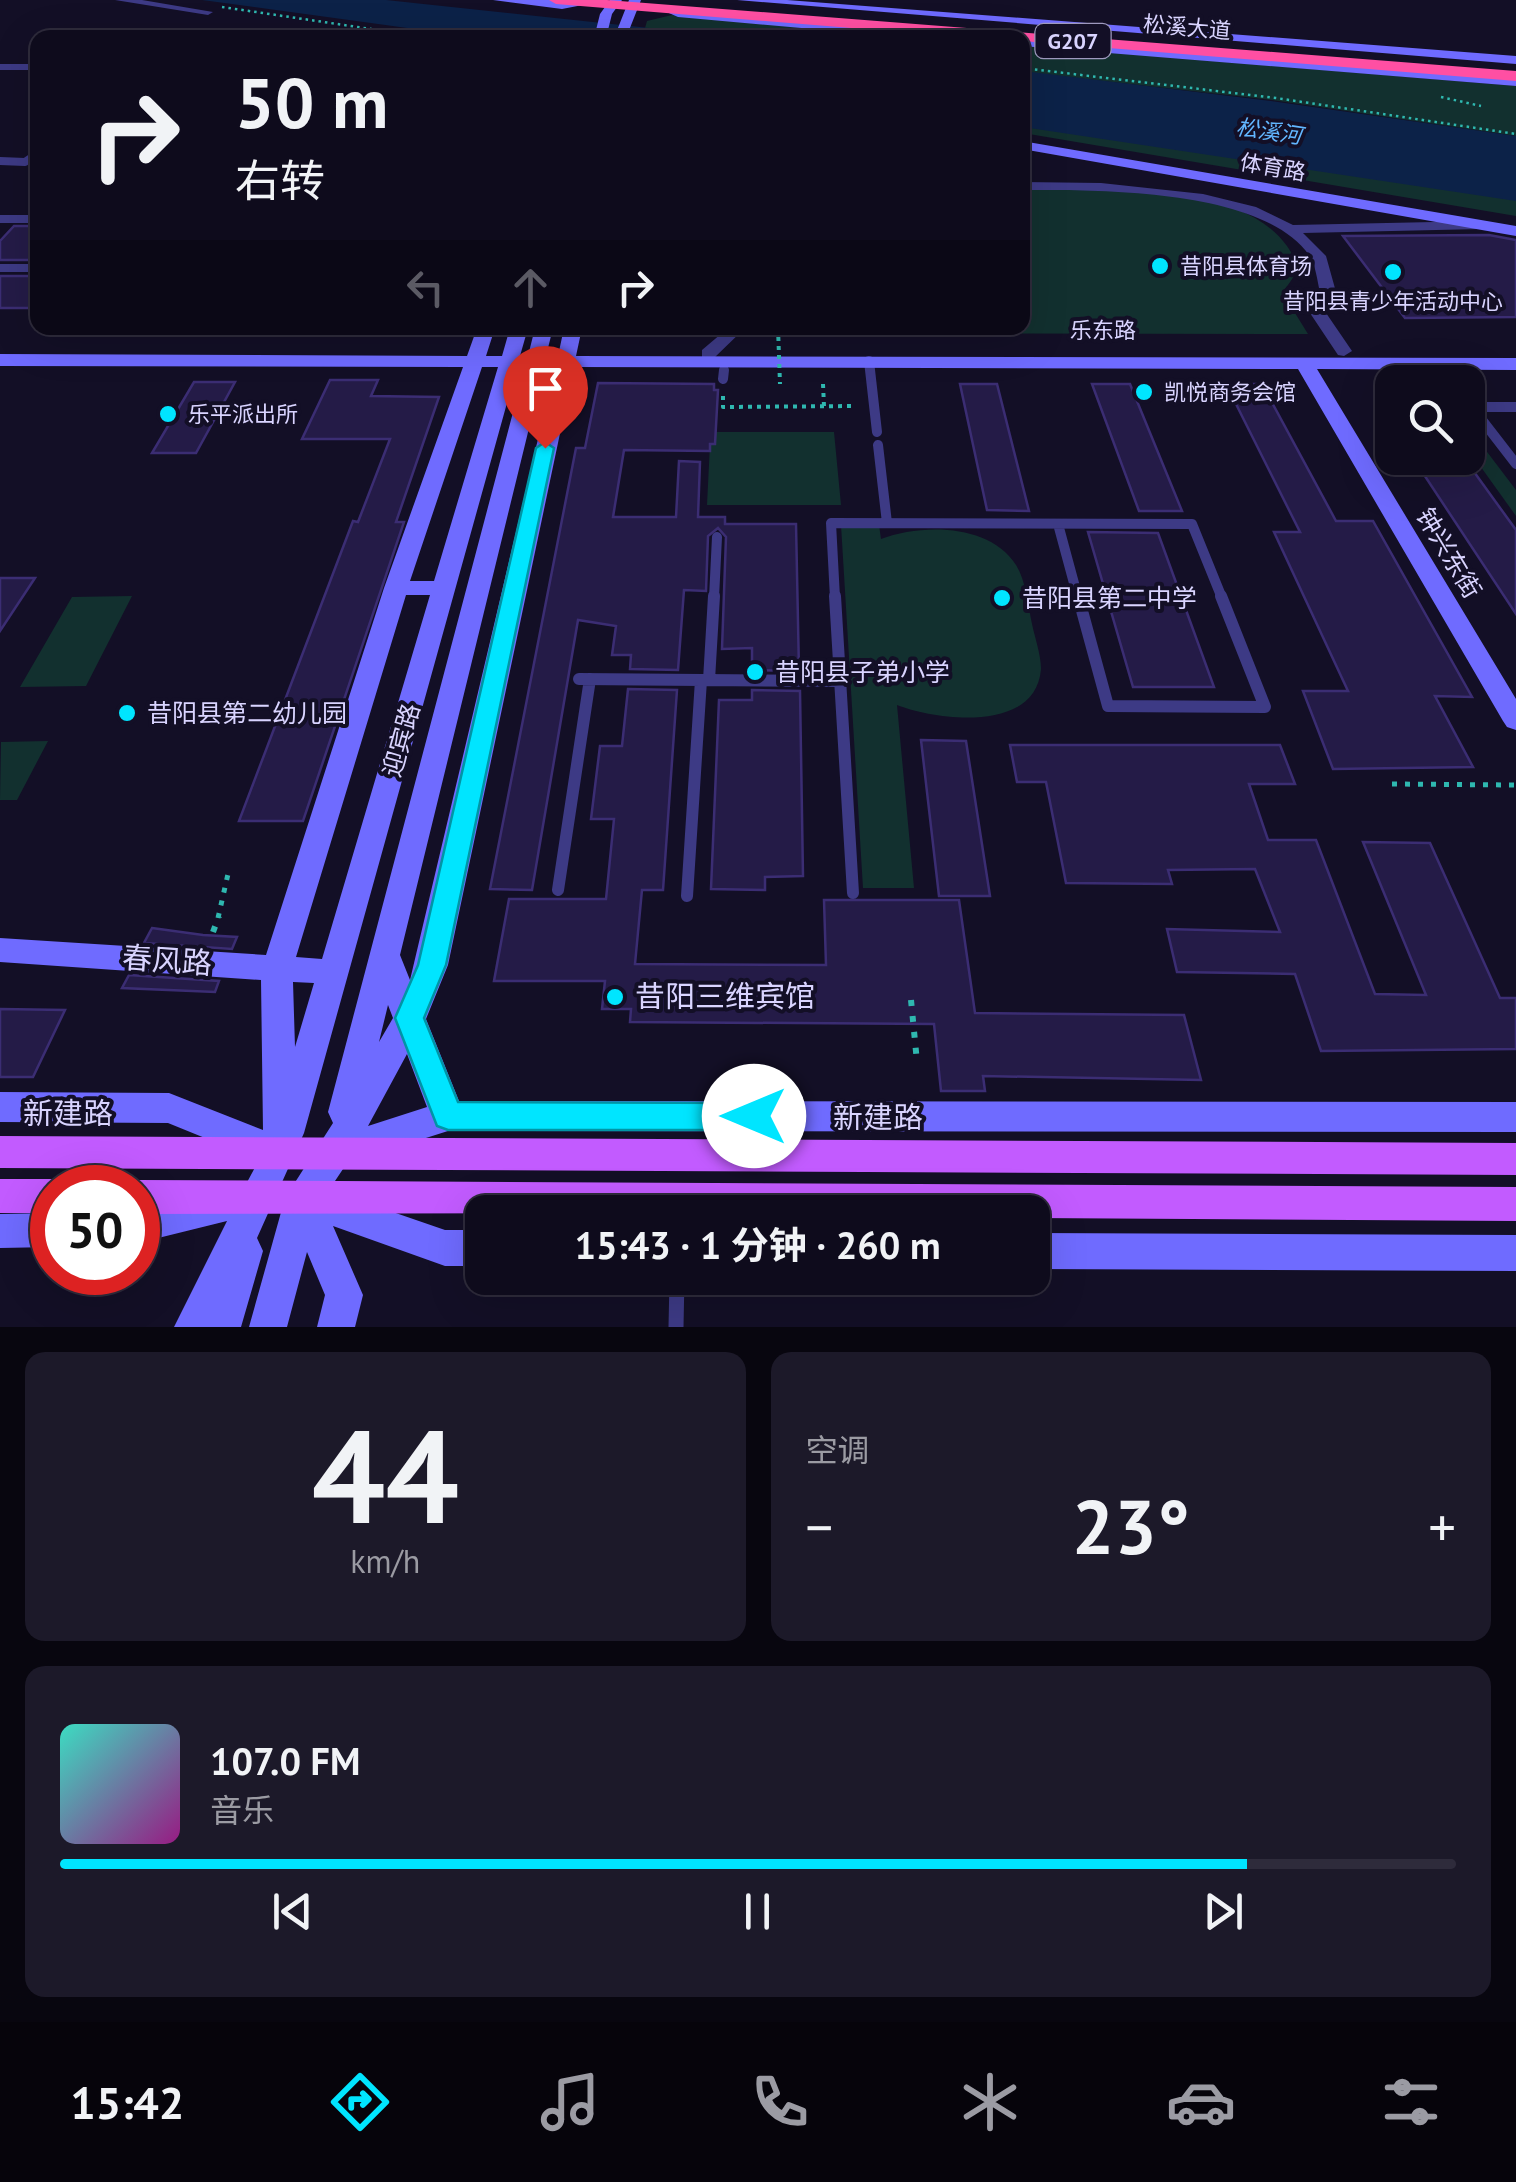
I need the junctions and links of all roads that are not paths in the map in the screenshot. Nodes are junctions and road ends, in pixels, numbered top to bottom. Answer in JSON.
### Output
{"nodes":[{"id":1,"x":120,"y":0,"type":"edge"},
{"id":2,"x":499,"y":0,"type":"edge"},
{"id":3,"x":556,"y":0,"type":"edge"},
{"id":4,"x":744,"y":0,"type":"edge"},
{"id":5,"x":672,"y":2,"type":"edge"},
{"id":6,"x":587,"y":3,"type":"junction"},
{"id":7,"x":621,"y":7,"type":"edge"},
{"id":8,"x":211,"y":9,"type":"road end"},
{"id":9,"x":605,"y":30,"type":"edge"},
{"id":10,"x":867,"y":30,"type":"edge"},
{"id":11,"x":979,"y":30,"type":"edge"},
{"id":12,"x":1030,"y":35,"type":"edge"},
{"id":13,"x":1030,"y":43,"type":"edge"},
{"id":14,"x":1516,"y":63,"type":"edge"},
{"id":15,"x":0,"y":67,"type":"edge"},
{"id":16,"x":30,"y":67,"type":"edge"},
{"id":17,"x":1516,"y":79,"type":"edge"},
{"id":18,"x":1030,"y":147,"type":"edge"},
{"id":19,"x":30,"y":159,"type":"edge"},
{"id":20,"x":0,"y":162,"type":"edge"},
{"id":21,"x":1030,"y":186,"type":"edge"},
{"id":22,"x":0,"y":219,"type":"edge"},
{"id":23,"x":30,"y":219,"type":"edge"},
{"id":24,"x":1481,"y":226,"type":"junction"},
{"id":25,"x":1290,"y":229,"type":"junction"},
{"id":26,"x":1516,"y":231,"type":"edge"},
{"id":27,"x":0,"y":268,"type":"edge"},
{"id":28,"x":30,"y":268,"type":"edge"},
{"id":29,"x":1293,"y":310,"type":"dead end"},
{"id":30,"x":1316,"y":310,"type":"junction"},
{"id":31,"x":729,"y":335,"type":"edge"},
{"id":32,"x":480,"y":347,"type":"edge"},
{"id":33,"x":568,"y":348,"type":"edge"},
{"id":34,"x":522,"y":351,"type":"edge"},
{"id":35,"x":1344,"y":351,"type":"junction"},
{"id":36,"x":1516,"y":351,"type":"edge"},
{"id":37,"x":708,"y":354,"type":"junction"},
{"id":38,"x":0,"y":360,"type":"edge"},
{"id":39,"x":869,"y":361,"type":"junction"},
{"id":40,"x":1303,"y":362,"type":"junction"},
{"id":41,"x":1516,"y":364,"type":"edge"},
{"id":42,"x":1516,"y":407,"type":"edge"},
{"id":43,"x":877,"y":432,"type":"dead end"},
{"id":44,"x":878,"y":446,"type":"dead end"},
{"id":45,"x":1516,"y":464,"type":"edge"},
{"id":46,"x":887,"y":523,"type":"junction"},
{"id":47,"x":1058,"y":524,"type":"junction"},
{"id":48,"x":717,"y":537,"type":"dead end"},
{"id":49,"x":396,"y":588,"type":"junction"},
{"id":50,"x":445,"y":588,"type":"junction"},
{"id":51,"x":474,"y":594,"type":"junction"},
{"id":52,"x":512,"y":594,"type":"junction"},
{"id":53,"x":705,"y":680,"type":"junction"},
{"id":54,"x":840,"y":681,"type":"junction"},
{"id":55,"x":1516,"y":722,"type":"edge"},
{"id":56,"x":558,"y":890,"type":"dead end"},
{"id":57,"x":853,"y":892,"type":"dead end"},
{"id":58,"x":688,"y":896,"type":"dead end"},
{"id":59,"x":0,"y":950,"type":"edge"},
{"id":60,"x":384,"y":953,"type":"junction"},
{"id":61,"x":277,"y":968,"type":"junction"},
{"id":62,"x":334,"y":972,"type":"junction"},
{"id":63,"x":410,"y":1018,"type":"junction"},
{"id":64,"x":0,"y":1107,"type":"edge"},
{"id":65,"x":448,"y":1116,"type":"junction"},
{"id":66,"x":1516,"y":1117,"type":"edge"},
{"id":67,"x":0,"y":1152,"type":"edge"},
{"id":68,"x":282,"y":1152,"type":"junction"},
{"id":69,"x":335,"y":1152,"type":"junction"},
{"id":70,"x":1516,"y":1160,"type":"edge"},
{"id":71,"x":0,"y":1196,"type":"edge"},
{"id":72,"x":30,"y":1196,"type":"edge"},
{"id":73,"x":160,"y":1197,"type":"edge"},
{"id":74,"x":259,"y":1198,"type":"junction"},
{"id":75,"x":303,"y":1198,"type":"junction"},
{"id":76,"x":465,"y":1201,"type":"edge"},
{"id":77,"x":1516,"y":1204,"type":"edge"},
{"id":78,"x":1050,"y":1205,"type":"edge"},
{"id":79,"x":160,"y":1221,"type":"edge"},
{"id":80,"x":0,"y":1230,"type":"edge"},
{"id":81,"x":30,"y":1230,"type":"edge"},
{"id":82,"x":465,"y":1248,"type":"edge"},
{"id":83,"x":1050,"y":1251,"type":"edge"},
{"id":84,"x":1516,"y":1253,"type":"edge"},
{"id":85,"x":676,"y":1295,"type":"edge"},
{"id":86,"x":193,"y":1327,"type":"edge"},
{"id":87,"x":222,"y":1327,"type":"edge"},
{"id":88,"x":268,"y":1327,"type":"edge"},
{"id":89,"x":336,"y":1327,"type":"edge"},
{"id":90,"x":676,"y":1327,"type":"edge"}],
"edges":[{"from":1,"to":8,"type":"street"},
{"from":2,"to":6,"type":"main road"},
{"from":3,"to":6,"type":"highway","name":"松溪大道","number":"G207"},
{"from":4,"to":14,"type":"main road"},
{"from":5,"to":7,"type":"highway","name":"松溪大道","number":"G207"},
{"from":5,"to":10,"type":"main road"},
{"from":5,"to":11,"type":"highway","name":"松溪大道","number":"G207"},
{"from":5,"to":14,"type":"highway","name":"松溪大道","number":"G207"},
{"from":6,"to":7,"type":"highway","name":"松溪大道","number":"G207"},
{"from":7,"to":9,"type":"main road"},
{"from":12,"to":17,"type":"highway","name":"松溪大道","number":"G207"},
{"from":13,"to":17,"type":"main road"},
{"from":15,"to":16,"type":"street"},
{"from":18,"to":24,"type":"main road","name":"体育路"},
{"from":19,"to":20,"type":"lane"},
{"from":21,"to":25,"type":"street"},
{"from":22,"to":23,"type":"lane"},
{"from":24,"to":25,"type":"street"},
{"from":24,"to":26,"type":"main road","name":"体育路"},
{"from":25,"to":30,"type":"street"},
{"from":27,"to":28,"type":"lane"},
{"from":29,"to":30,"type":"lane"},
{"from":30,"to":35,"type":"street"},
{"from":31,"to":37,"type":"street"},
{"from":32,"to":34,"type":"main road","name":"乐东路"},
{"from":32,"to":38,"type":"main road","name":"乐东路"},
{"from":32,"to":49,"type":"main road"},
{"from":33,"to":34,"type":"main road","name":"乐东路"},
{"from":33,"to":37,"type":"main road","name":"乐东路"},
{"from":33,"to":39,"type":"main road","name":"乐东路"},
{"from":33,"to":52,"type":"main road"},
{"from":34,"to":50,"type":"main road","name":"迎宾路"},
{"from":34,"to":51,"type":"main road","name":"迎宾路"},
{"from":35,"to":36,"type":"main road","name":"乐东路"},
{"from":35,"to":37,"type":"main road","name":"乐东路"},
{"from":39,"to":40,"type":"main road","name":"乐东路"},
{"from":39,"to":43,"type":"lane"},
{"from":40,"to":41,"type":"main road","name":"乐东路"},
{"from":40,"to":55,"type":"main road","name":"钟兴东街"},
{"from":42,"to":45,"type":"lane"},
{"from":44,"to":46,"type":"lane"},
{"from":46,"to":47,"type":"lane"},
{"from":46,"to":54,"type":"lane"},
{"from":47,"to":47,"type":"lane"},
{"from":48,"to":53,"type":"lane"},
{"from":49,"to":50,"type":"main road"},
{"from":49,"to":61,"type":"main road"},
{"from":50,"to":62,"type":"main road","name":"迎宾路"},
{"from":51,"to":52,"type":"main road"},
{"from":51,"to":60,"type":"main road","name":"迎宾路"},
{"from":52,"to":63,"type":"main road"},
{"from":53,"to":54,"type":"lane"},
{"from":53,"to":56,"type":"lane"},
{"from":53,"to":58,"type":"lane"},
{"from":54,"to":57,"type":"lane"},
{"from":59,"to":61,"type":"main road","name":"春风路"},
{"from":60,"to":63,"type":"main road"},
{"from":60,"to":69,"type":"main road","name":"迎宾路"},
{"from":61,"to":62,"type":"main road","name":"春风路"},
{"from":61,"to":68,"type":"main road"},
{"from":62,"to":68,"type":"main road","name":"迎宾路"},
{"from":63,"to":65,"type":"main road"},
{"from":63,"to":69,"type":"main road"},
{"from":64,"to":68,"type":"main road"},
{"from":65,"to":66,"type":"main road"},
{"from":65,"to":69,"type":"main road"},
{"from":67,"to":68,"type":"main road","name":"新建路"},
{"from":68,"to":69,"type":"main road","name":"新建路"},
{"from":68,"to":74,"type":"main road","name":"迎宾路"},
{"from":69,"to":70,"type":"main road","name":"新建路"},
{"from":69,"to":75,"type":"main road"},
{"from":71,"to":72,"type":"main road"},
{"from":73,"to":74,"type":"main road"},
{"from":74,"to":75,"type":"main road"},
{"from":74,"to":79,"type":"main road"},
{"from":74,"to":86,"type":"main road"},
{"from":74,"to":87,"type":"main road"},
{"from":75,"to":76,"type":"main road"},
{"from":75,"to":82,"type":"main road"},
{"from":75,"to":88,"type":"main road"},
{"from":75,"to":89,"type":"main road"},
{"from":77,"to":78,"type":"main road"},
{"from":80,"to":81,"type":"main road"},
{"from":83,"to":84,"type":"main road"},
{"from":85,"to":90,"type":"lane"}]}
